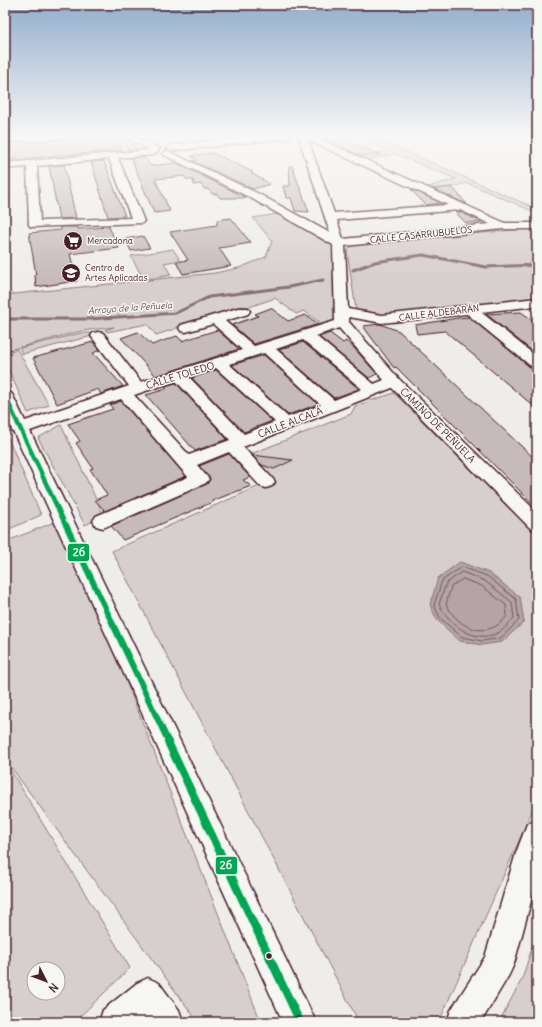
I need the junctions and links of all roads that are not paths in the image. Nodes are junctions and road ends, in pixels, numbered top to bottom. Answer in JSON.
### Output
{"nodes":[{"id":1,"x":33,"y":183,"type":"edge"},
{"id":2,"x":123,"y":183,"type":"edge"},
{"id":3,"x":230,"y":183,"type":"edge"},
{"id":4,"x":319,"y":183,"type":"edge"},
{"id":5,"x":409,"y":183,"type":"edge"},
{"id":6,"x":461,"y":207,"type":"junction"},
{"id":7,"x":330,"y":217,"type":"junction"},
{"id":8,"x":503,"y":226,"type":"junction"},
{"id":9,"x":537,"y":226,"type":"edge"},
{"id":10,"x":339,"y":243,"type":"junction"},
{"id":11,"x":537,"y":302,"type":"edge"},
{"id":12,"x":469,"y":309,"type":"junction"},
{"id":13,"x":243,"y":311,"type":"dead end"},
{"id":14,"x":342,"y":318,"type":"junction"},
{"id":15,"x":215,"y":319,"type":"junction"},
{"id":16,"x":186,"y":328,"type":"dead end"},
{"id":17,"x":306,"y":335,"type":"junction"},
{"id":18,"x":98,"y":336,"type":"dead end"},
{"id":19,"x":259,"y":350,"type":"junction"},
{"id":20,"x":219,"y":363,"type":"junction"},
{"id":21,"x":537,"y":364,"type":"edge"},
{"id":22,"x":179,"y":375,"type":"junction"},
{"id":23,"x":394,"y":382,"type":"junction"},
{"id":24,"x":131,"y":390,"type":"junction"},
{"id":25,"x":372,"y":390,"type":"junction"},
{"id":26,"x":5,"y":396,"type":"edge"},
{"id":27,"x":332,"y":406,"type":"junction"},
{"id":28,"x":286,"y":424,"type":"junction"},
{"id":29,"x":19,"y":428,"type":"junction"},
{"id":30,"x":236,"y":443,"type":"junction"},
{"id":31,"x":186,"y":463,"type":"junction"},
{"id":32,"x":266,"y":482,"type":"dead end"},
{"id":33,"x":103,"y":521,"type":"dead end"},
{"id":34,"x":537,"y":523,"type":"edge"},
{"id":35,"x":535,"y":850,"type":"edge"},
{"id":36,"x":115,"y":1022,"type":"edge"},
{"id":37,"x":167,"y":1022,"type":"edge"},
{"id":38,"x":300,"y":1022,"type":"edge"},
{"id":39,"x":463,"y":1022,"type":"edge"}],
"edges":[{"from":1,"to":2,"type":"street"},
{"from":3,"to":10,"type":"street"},
{"from":4,"to":7,"type":"street"},
{"from":5,"to":6,"type":"street","name":"CALLE CASARRUBUELOS"},
{"from":6,"to":7,"type":"street"},
{"from":6,"to":8,"type":"street","name":"CALLE CASARRUBUELOS"},
{"from":7,"to":10,"type":"street"},
{"from":8,"to":9,"type":"street","name":"CALLE CASARRUBUELOS"},
{"from":8,"to":10,"type":"street","name":"CALLE CASARRUBUELOS"},
{"from":10,"to":14,"type":"street"},
{"from":11,"to":12,"type":"street","name":"CALLE ALDEBARÁN"},
{"from":12,"to":14,"type":"street","name":"CALLE ALDEBARÁN"},
{"from":12,"to":21,"type":"street"},
{"from":13,"to":15,"type":"street"},
{"from":14,"to":17,"type":"street","name":"CALLE TOLEDO"},
{"from":14,"to":23,"type":"street","name":"CAMINO DE PEÑUELA"},
{"from":15,"to":16,"type":"street"},
{"from":15,"to":19,"type":"street"},
{"from":17,"to":19,"type":"street","name":"CALLE TOLEDO"},
{"from":17,"to":25,"type":"street"},
{"from":18,"to":24,"type":"street"},
{"from":19,"to":20,"type":"street","name":"CALLE TOLEDO"},
{"from":19,"to":27,"type":"street"},
{"from":20,"to":22,"type":"street","name":"CALLE TOLEDO"},
{"from":20,"to":28,"type":"street"},
{"from":22,"to":24,"type":"street","name":"CALLE TOLEDO"},
{"from":22,"to":30,"type":"street"},
{"from":23,"to":25,"type":"street","name":"CALLE ALCALÁ"},
{"from":23,"to":34,"type":"street","name":"CAMINO DE PEÑUELA"},
{"from":24,"to":29,"type":"street","name":"CALLE TOLEDO"},
{"from":24,"to":31,"type":"street"},
{"from":25,"to":27,"type":"street","name":"CALLE ALCALÁ"},
{"from":26,"to":29,"type":"street"},
{"from":27,"to":28,"type":"street","name":"CALLE ALCALÁ"},
{"from":28,"to":30,"type":"street","name":"CALLE ALCALÁ"},
{"from":29,"to":38,"type":"street"},
{"from":30,"to":31,"type":"street","name":"CALLE ALCALÁ"},
{"from":30,"to":32,"type":"street"},
{"from":31,"to":33,"type":"street"},
{"from":35,"to":39,"type":"street"},
{"from":36,"to":37,"type":"street"}]}
